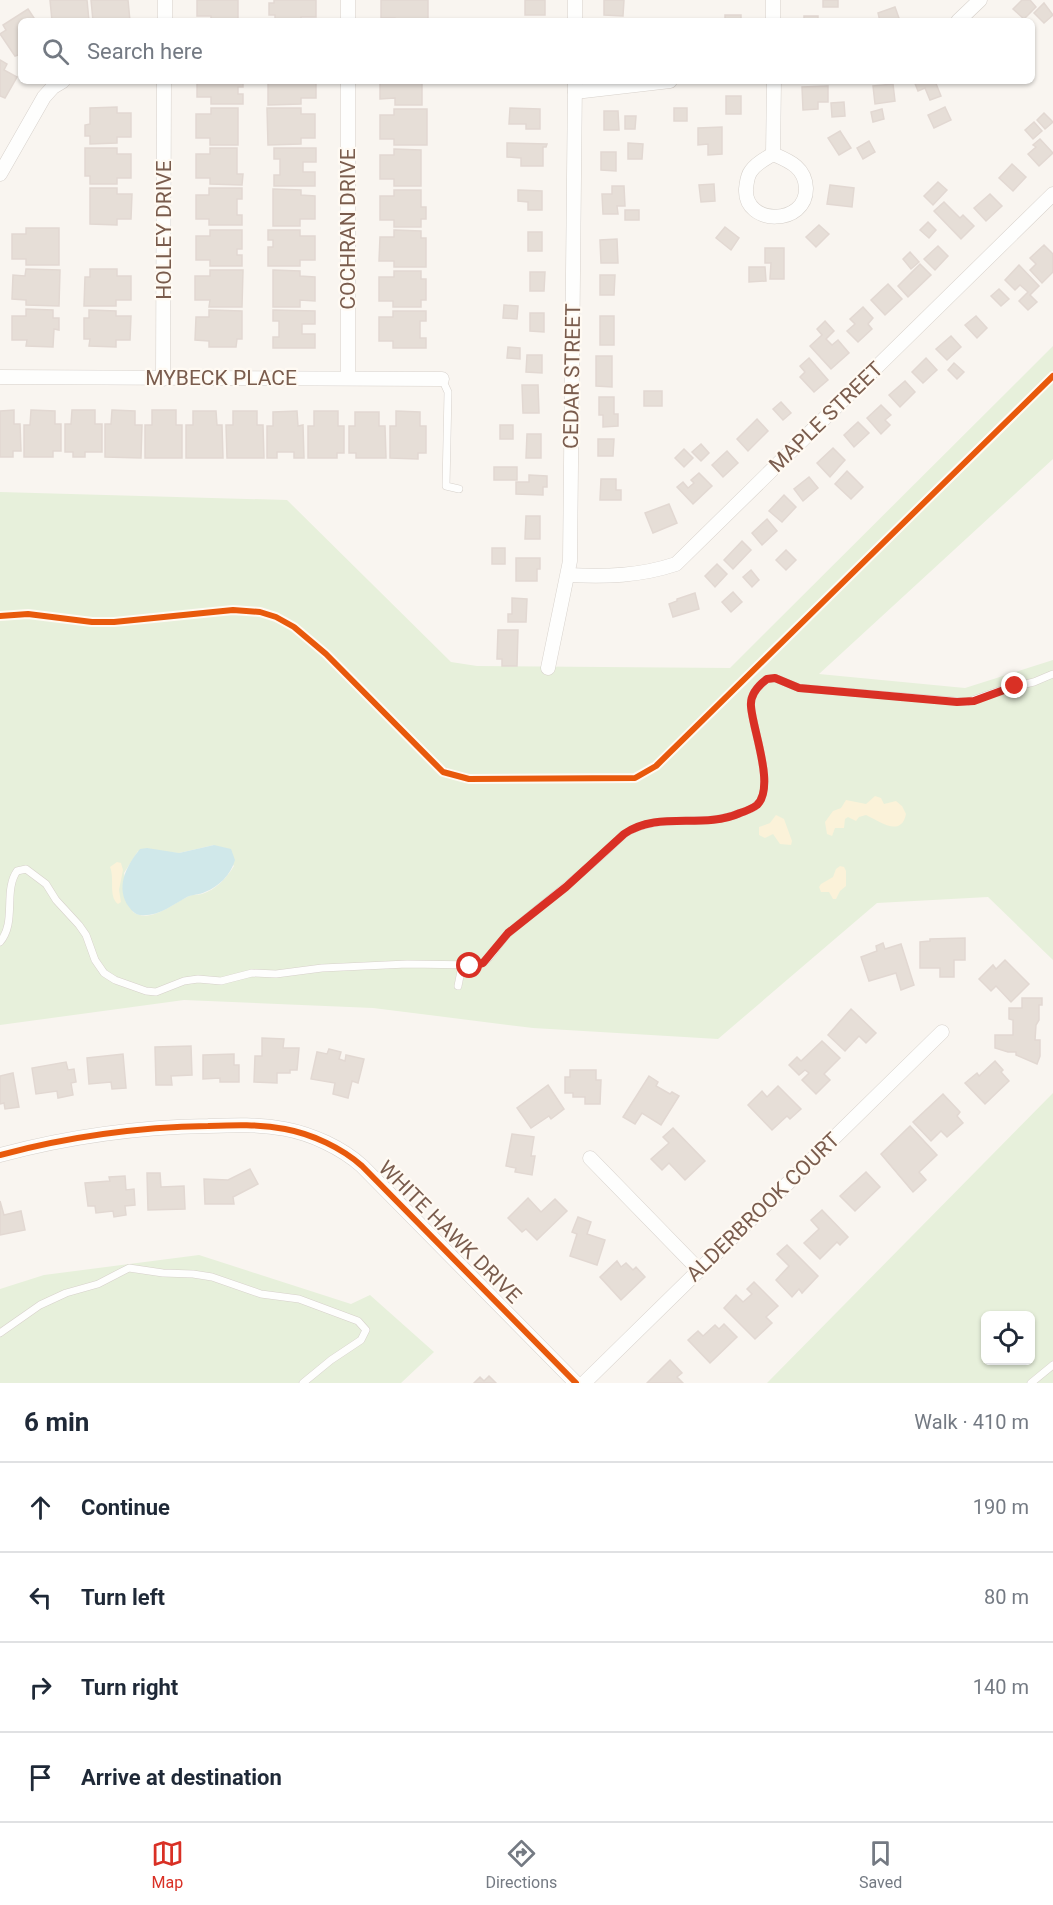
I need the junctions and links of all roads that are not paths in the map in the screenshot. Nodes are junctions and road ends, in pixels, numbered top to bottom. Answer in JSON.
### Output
{"nodes":[{"id":1,"x":165,"y":0,"type":"edge"},
{"id":2,"x":348,"y":0,"type":"edge"},
{"id":3,"x":575,"y":0,"type":"edge"},
{"id":4,"x":773,"y":0,"type":"edge"},
{"id":5,"x":980,"y":0,"type":"edge"},
{"id":6,"x":165,"y":18,"type":"edge"},
{"id":7,"x":348,"y":18,"type":"edge"},
{"id":8,"x":575,"y":18,"type":"edge"},
{"id":9,"x":773,"y":18,"type":"edge"},
{"id":10,"x":961,"y":18,"type":"edge"},
{"id":11,"x":58,"y":84,"type":"edge"},
{"id":12,"x":164,"y":84,"type":"edge"},
{"id":13,"x":348,"y":84,"type":"edge"},
{"id":14,"x":622,"y":84,"type":"edge"},
{"id":15,"x":774,"y":84,"type":"edge"},
{"id":16,"x":575,"y":87,"type":"edge"},
{"id":17,"x":773,"y":154,"type":"junction"},
{"id":18,"x":0,"y":174,"type":"edge"},
{"id":19,"x":1053,"y":194,"type":"edge"},
{"id":20,"x":0,"y":377,"type":"edge"},
{"id":21,"x":348,"y":378,"type":"junction"},
{"id":22,"x":163,"y":379,"type":"junction"},
{"id":23,"x":442,"y":380,"type":"joint"},
{"id":24,"x":459,"y":489,"type":"dead end"},
{"id":25,"x":568,"y":575,"type":"junction"},
{"id":26,"x":548,"y":668,"type":"dead end"},
{"id":27,"x":1053,"y":674,"type":"edge"},
{"id":28,"x":0,"y":942,"type":"edge"},
{"id":29,"x":462,"y":966,"type":"junction"},
{"id":30,"x":458,"y":986,"type":"dead end"},
{"id":31,"x":942,"y":1032,"type":"dead end"},
{"id":32,"x":0,"y":1155,"type":"edge"},
{"id":33,"x":590,"y":1158,"type":"dead end"},
{"id":34,"x":699,"y":1270,"type":"junction"},
{"id":35,"x":0,"y":1333,"type":"edge"},
{"id":36,"x":1053,"y":1365,"type":"edge"},
{"id":37,"x":303,"y":1383,"type":"edge"},
{"id":38,"x":576,"y":1383,"type":"edge"},
{"id":39,"x":584,"y":1383,"type":"edge"},
{"id":40,"x":1031,"y":1383,"type":"edge"}],
"edges":[{"from":1,"to":6,"type":"street"},
{"from":2,"to":7,"type":"street"},
{"from":3,"to":8,"type":"street"},
{"from":4,"to":9,"type":"street"},
{"from":5,"to":10,"type":"street"},
{"from":11,"to":18,"type":"street"},
{"from":12,"to":22,"type":"street","name":"HOLLEY DRIVE"},
{"from":13,"to":21,"type":"street","name":"COCHRAN DRIVE"},
{"from":14,"to":16,"type":"street"},
{"from":15,"to":17,"type":"street"},
{"from":16,"to":25,"type":"street","name":"CEDAR STREET"},
{"from":17,"to":17,"type":"street"},
{"from":19,"to":25,"type":"street","name":"MAPLE STREET"},
{"from":20,"to":22,"type":"street","name":"MYBECK PLACE"},
{"from":21,"to":22,"type":"street","name":"MYBECK PLACE"},
{"from":21,"to":23,"type":"street","name":"MYBECK PLACE"},
{"from":23,"to":24,"type":"lane"},
{"from":25,"to":26,"type":"street","name":"CEDAR STREET"},
{"from":27,"to":29,"type":"lane"},
{"from":28,"to":29,"type":"lane"},
{"from":29,"to":30,"type":"lane"},
{"from":31,"to":34,"type":"street","name":"ALDERBROOK COURT"},
{"from":32,"to":38,"type":"street","name":"WHITE HAWK DRIVE"},
{"from":33,"to":34,"type":"street"},
{"from":34,"to":39,"type":"street","name":"ALDERBROOK COURT"},
{"from":35,"to":37,"type":"lane"},
{"from":36,"to":40,"type":"lane"}]}
